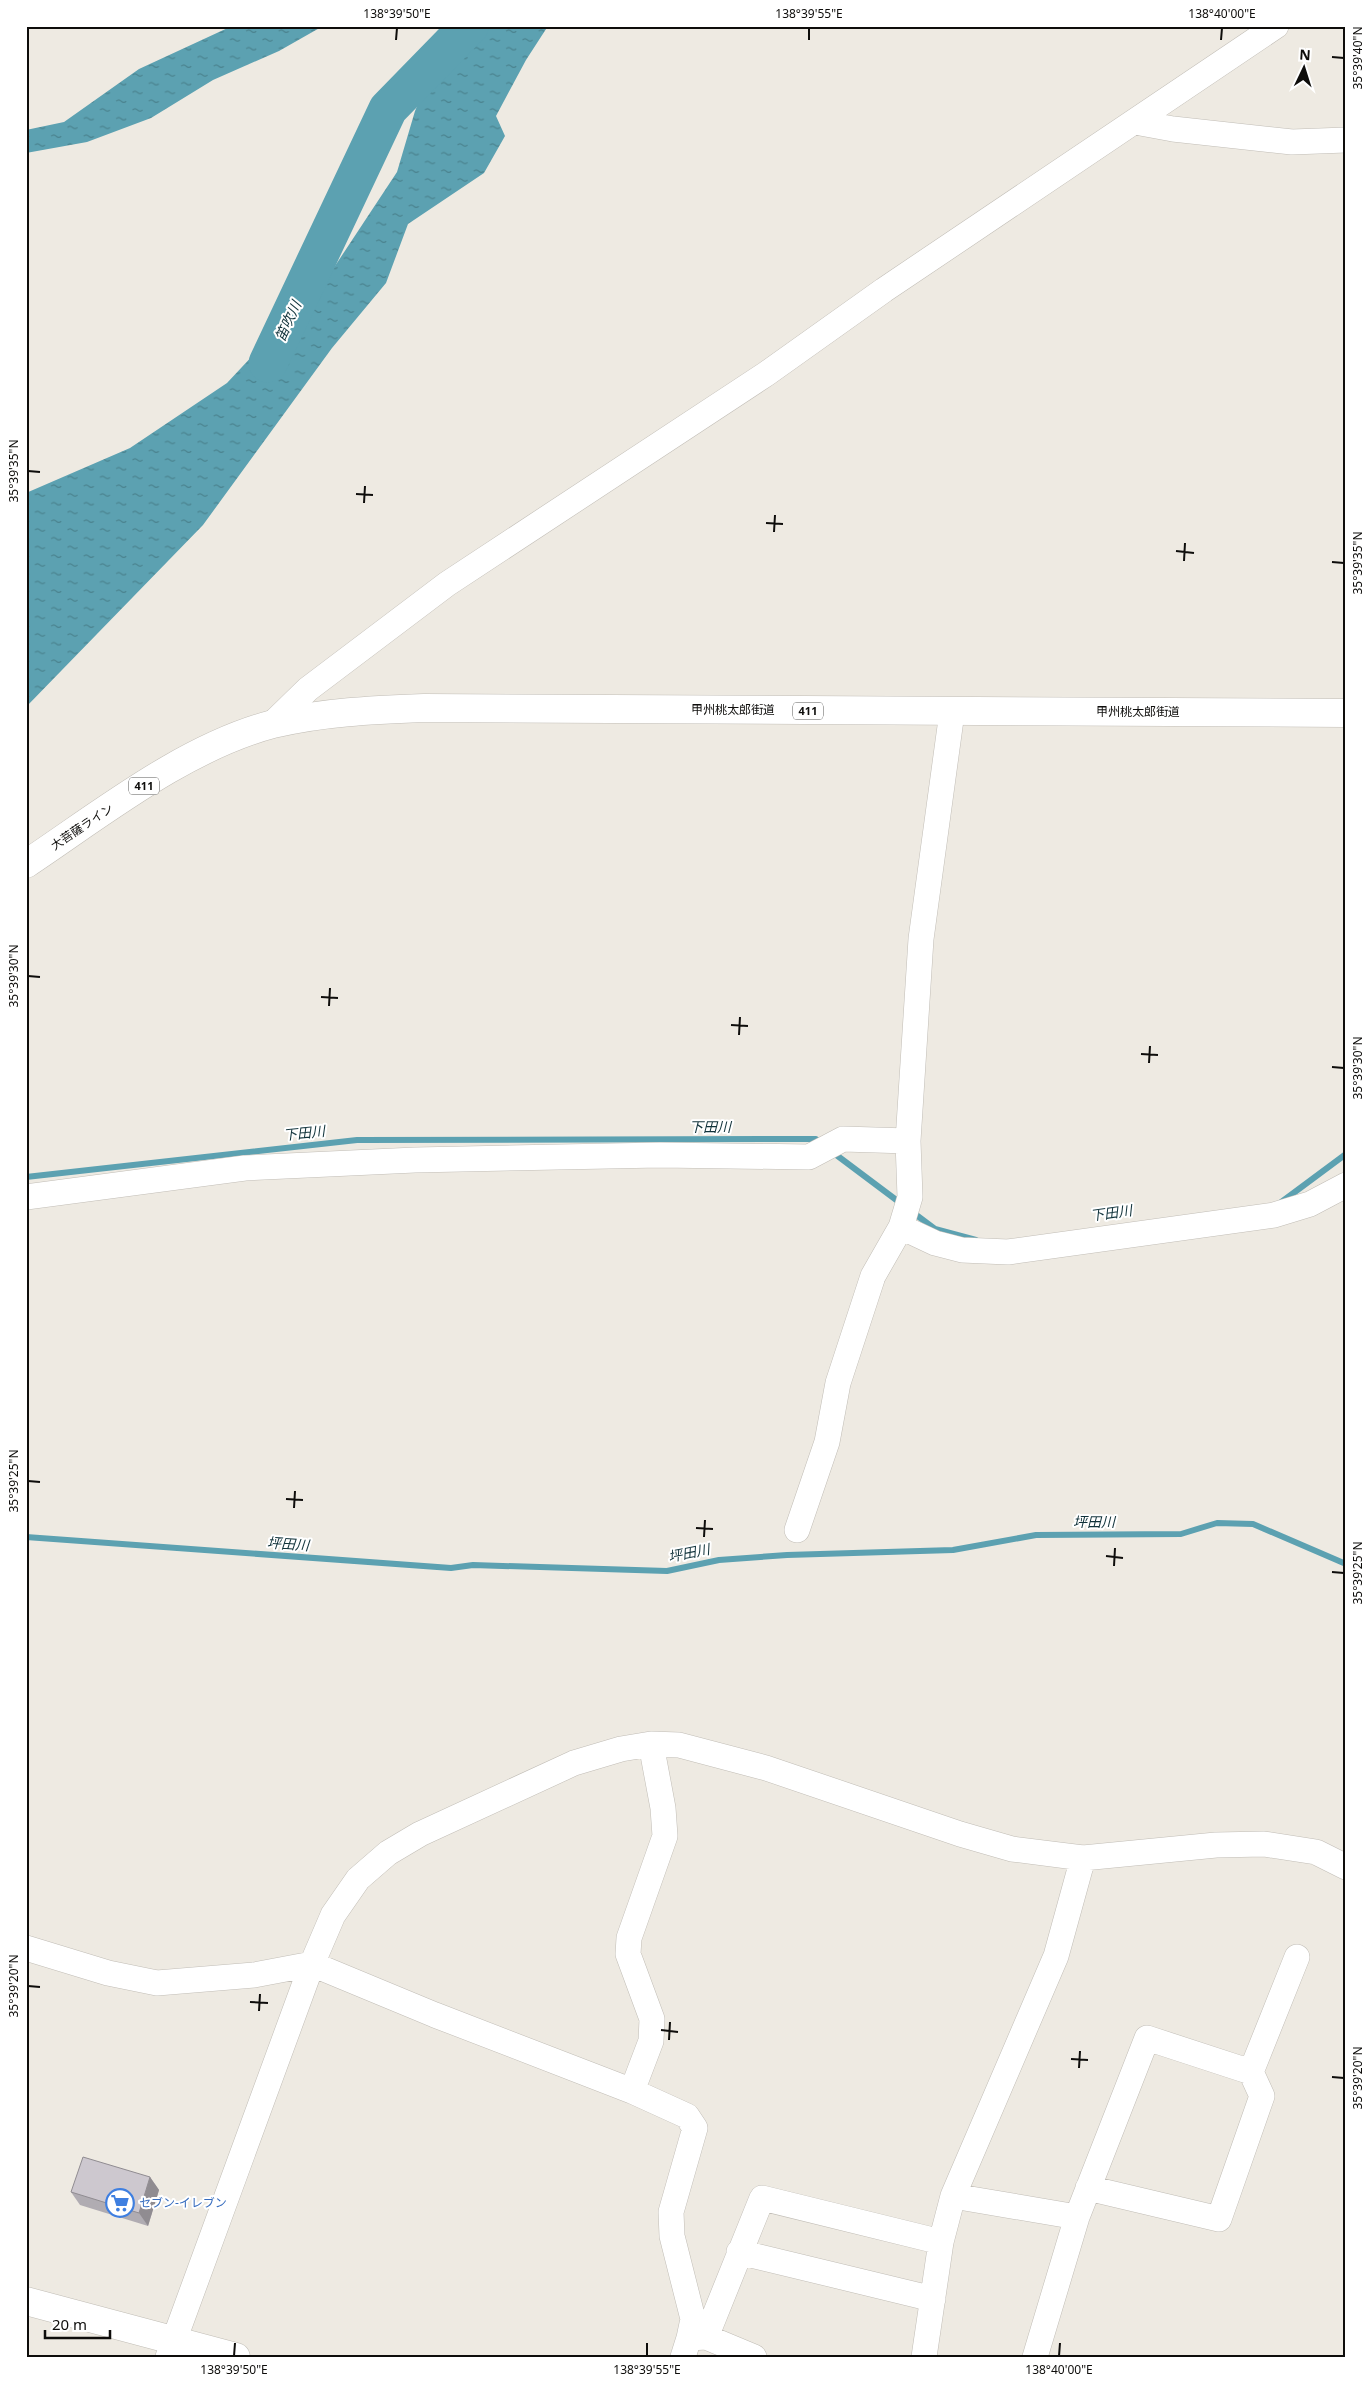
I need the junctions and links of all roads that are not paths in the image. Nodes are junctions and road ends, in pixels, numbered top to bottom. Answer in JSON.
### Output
{"nodes":[{"id":1,"x":1276,"y":26,"type":"edge"},
{"id":2,"x":1135,"y":122,"type":"junction"},
{"id":3,"x":1346,"y":140,"type":"edge"},
{"id":4,"x":952,"y":712,"type":"junction"},
{"id":5,"x":1346,"y":713,"type":"edge"},
{"id":6,"x":271,"y":725,"type":"junction"},
{"id":7,"x":26,"y":864,"type":"edge"},
{"id":8,"x":908,"y":1141,"type":"junction"},
{"id":9,"x":1346,"y":1185,"type":"edge"},
{"id":10,"x":26,"y":1197,"type":"edge"},
{"id":11,"x":901,"y":1224,"type":"junction"},
{"id":12,"x":797,"y":1530,"type":"dead end"},
{"id":13,"x":651,"y":1744,"type":"junction"},
{"id":14,"x":1083,"y":1858,"type":"junction"},
{"id":15,"x":1346,"y":1867,"type":"edge"},
{"id":16,"x":26,"y":1948,"type":"edge"},
{"id":17,"x":1296,"y":1957,"type":"dead end"},
{"id":18,"x":312,"y":1964,"type":"junction"},
{"id":19,"x":1251,"y":2072,"type":"junction"},
{"id":20,"x":632,"y":2091,"type":"junction"},
{"id":21,"x":1088,"y":2188,"type":"junction"},
{"id":22,"x":953,"y":2196,"type":"junction"},
{"id":23,"x":1077,"y":2217,"type":"junction"},
{"id":24,"x":941,"y":2242,"type":"junction"},
{"id":25,"x":739,"y":2252,"type":"junction"},
{"id":26,"x":932,"y":2299,"type":"junction"},
{"id":27,"x":26,"y":2301,"type":"edge"},
{"id":28,"x":693,"y":2344,"type":"edge"},
{"id":29,"x":170,"y":2349,"type":"edge"},
{"id":30,"x":236,"y":2357,"type":"edge"},
{"id":31,"x":754,"y":2357,"type":"edge"},
{"id":32,"x":924,"y":2357,"type":"edge"},
{"id":33,"x":1035,"y":2357,"type":"edge"}],
"edges":[{"from":1,"to":2,"type":"street"},
{"from":2,"to":3,"type":"street"},
{"from":2,"to":6,"type":"street"},
{"from":4,"to":5,"type":"main road","name":"甲州桃太郎街道","number":"411"},
{"from":4,"to":6,"type":"main road","name":"甲州桃太郎街道","number":"411"},
{"from":4,"to":8,"type":"street"},
{"from":6,"to":7,"type":"main road","name":"大菩薩ライン","number":"411"},
{"from":8,"to":10,"type":"street"},
{"from":8,"to":11,"type":"street"},
{"from":9,"to":11,"type":"street"},
{"from":11,"to":12,"type":"street"},
{"from":13,"to":14,"type":"street"},
{"from":13,"to":18,"type":"street"},
{"from":13,"to":20,"type":"street"},
{"from":14,"to":15,"type":"street"},
{"from":14,"to":22,"type":"street"},
{"from":16,"to":18,"type":"street"},
{"from":17,"to":19,"type":"street"},
{"from":18,"to":20,"type":"street"},
{"from":18,"to":29,"type":"street"},
{"from":19,"to":21,"type":"street"},
{"from":19,"to":21,"type":"street"},
{"from":20,"to":28,"type":"street"},
{"from":21,"to":23,"type":"street"},
{"from":22,"to":23,"type":"street"},
{"from":22,"to":24,"type":"street"},
{"from":23,"to":33,"type":"street"},
{"from":24,"to":25,"type":"street"},
{"from":24,"to":26,"type":"street"},
{"from":25,"to":26,"type":"street"},
{"from":25,"to":28,"type":"street"},
{"from":26,"to":32,"type":"street"},
{"from":27,"to":29,"type":"main road"},
{"from":28,"to":31,"type":"street"},
{"from":29,"to":30,"type":"main road"}]}
